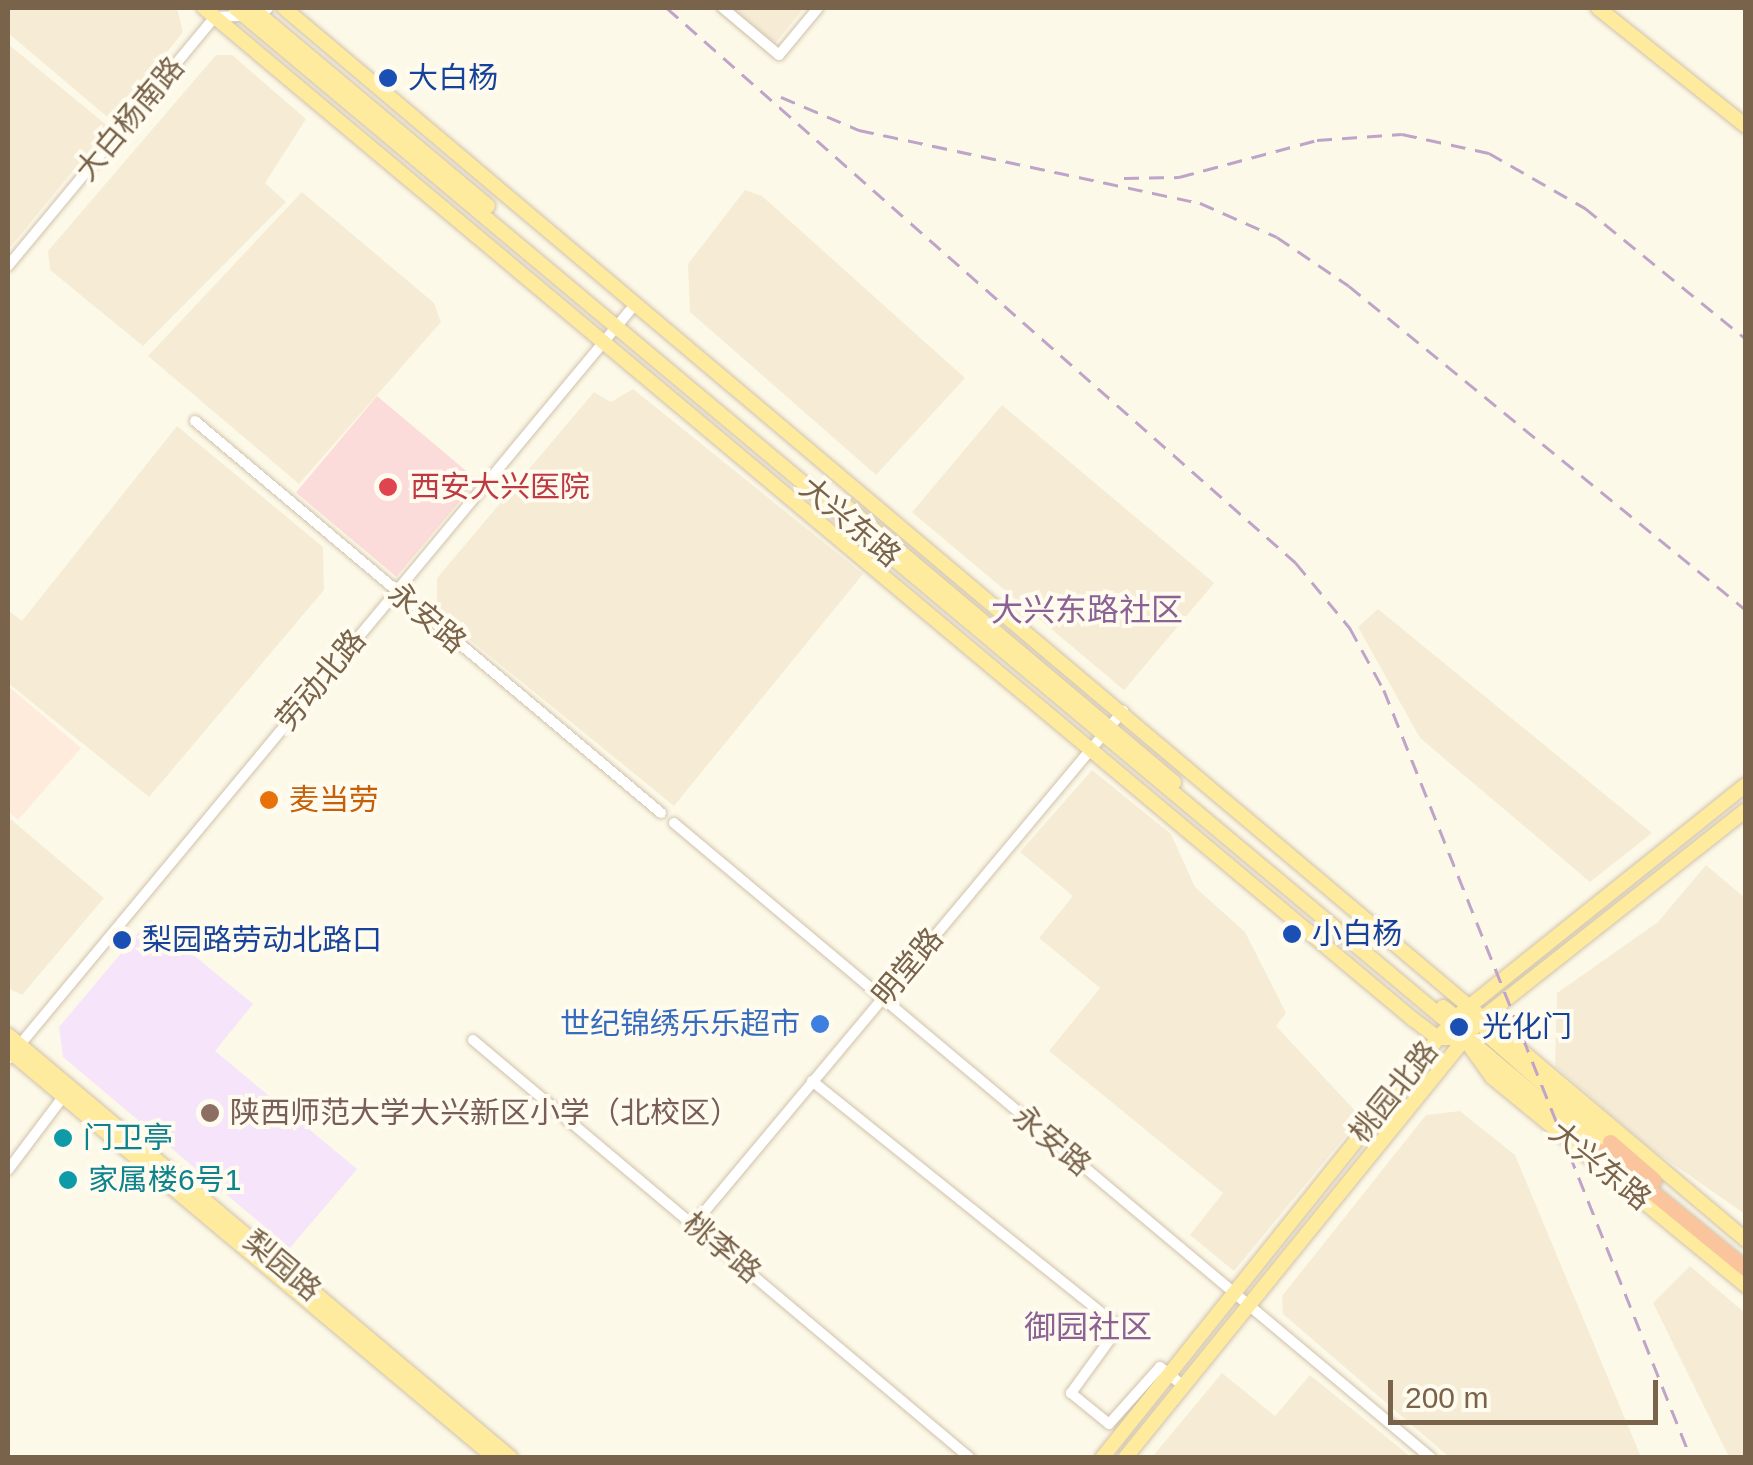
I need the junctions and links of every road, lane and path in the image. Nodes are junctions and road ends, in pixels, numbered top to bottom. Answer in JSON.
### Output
{"nodes":[{"id":1,"x":284,"y":8,"type":"edge"},
{"id":2,"x":723,"y":8,"type":"edge"},
{"id":3,"x":818,"y":8,"type":"edge"},
{"id":4,"x":1598,"y":8,"type":"edge"},
{"id":5,"x":251,"y":10,"type":"edge"},
{"id":6,"x":210,"y":12,"type":"edge"},
{"id":7,"x":1746,"y":126,"type":"edge"},
{"id":8,"x":8,"y":266,"type":"edge"},
{"id":9,"x":636,"y":303,"type":"junction"},
{"id":10,"x":620,"y":322,"type":"junction"},
{"id":11,"x":602,"y":344,"type":"junction"},
{"id":12,"x":194,"y":420,"type":"dead end"},
{"id":13,"x":396,"y":592,"type":"junction"},
{"id":14,"x":1123,"y":710,"type":"junction"},
{"id":15,"x":1106,"y":731,"type":"junction"},
{"id":16,"x":1090,"y":750,"type":"junction"},
{"id":17,"x":1746,"y":786,"type":"edge"},
{"id":18,"x":1746,"y":810,"type":"edge"},
{"id":19,"x":661,"y":813,"type":"dead end"},
{"id":20,"x":674,"y":823,"type":"dead end"},
{"id":21,"x":882,"y":999,"type":"junction"},
{"id":22,"x":1468,"y":1007,"type":"junction"},
{"id":23,"x":1453,"y":1020,"type":"junction"},
{"id":24,"x":1480,"y":1020,"type":"junction"},
{"id":25,"x":8,"y":1035,"type":"edge"},
{"id":26,"x":1438,"y":1038,"type":"junction"},
{"id":27,"x":1464,"y":1038,"type":"junction"},
{"id":28,"x":473,"y":1040,"type":"dead end"},
{"id":29,"x":12,"y":1052,"type":"edge"},
{"id":30,"x":812,"y":1081,"type":"junction"},
{"id":31,"x":62,"y":1097,"type":"junction"},
{"id":32,"x":1606,"y":1146,"type":"junction"},
{"id":33,"x":8,"y":1170,"type":"edge"},
{"id":34,"x":1647,"y":1181,"type":"junction"},
{"id":35,"x":694,"y":1224,"type":"junction"},
{"id":36,"x":1746,"y":1240,"type":"edge"},
{"id":37,"x":1746,"y":1256,"type":"edge"},
{"id":38,"x":1746,"y":1269,"type":"edge"},
{"id":39,"x":1746,"y":1286,"type":"edge"},
{"id":40,"x":1235,"y":1293,"type":"junction"},
{"id":41,"x":1252,"y":1306,"type":"junction"},
{"id":42,"x":1170,"y":1375,"type":"junction"},
{"id":43,"x":1185,"y":1387,"type":"junction"},
{"id":44,"x":495,"y":1458,"type":"edge"},
{"id":45,"x":511,"y":1458,"type":"edge"},
{"id":46,"x":970,"y":1458,"type":"edge"},
{"id":47,"x":1102,"y":1458,"type":"edge"},
{"id":48,"x":1126,"y":1458,"type":"edge"},
{"id":49,"x":1432,"y":1458,"type":"edge"}],
"edges":[{"from":1,"to":9,"type":"main road"},
{"from":2,"to":3,"type":"street"},
{"from":4,"to":7,"type":"main road"},
{"from":5,"to":6,"type":"street"},
{"from":5,"to":10,"type":"main road","name":"大兴东路"},
{"from":5,"to":10,"type":"main road","name":"大兴东路"},
{"from":6,"to":8,"type":"street","name":"大白杨南路"},
{"from":6,"to":11,"type":"main road"},
{"from":9,"to":10,"type":"street","name":"劳动北路"},
{"from":9,"to":14,"type":"main road"},
{"from":10,"to":11,"type":"street","name":"劳动北路"},
{"from":10,"to":15,"type":"main road","name":"大兴东路"},
{"from":11,"to":13,"type":"street","name":"劳动北路"},
{"from":11,"to":16,"type":"main road"},
{"from":12,"to":13,"type":"street","name":"永安路"},
{"from":13,"to":19,"type":"street","name":"永安路"},
{"from":13,"to":29,"type":"street","name":"劳动北路"},
{"from":14,"to":15,"type":"street","name":"明堂路"},
{"from":14,"to":22,"type":"main road"},
{"from":15,"to":16,"type":"street","name":"明堂路"},
{"from":15,"to":23,"type":"main road","name":"大兴东路"},
{"from":16,"to":21,"type":"street","name":"明堂路"},
{"from":16,"to":26,"type":"main road"},
{"from":17,"to":22,"type":"main road","name":"桃园北路"},
{"from":18,"to":24,"type":"main road","name":"桃园北路"},
{"from":20,"to":21,"type":"street","name":"永安路"},
{"from":21,"to":30,"type":"street","name":"明堂路"},
{"from":21,"to":40,"type":"street","name":"永安路"},
{"from":22,"to":23,"type":"main road","name":"桃园北路"},
{"from":22,"to":24,"type":"main road"},
{"from":23,"to":24,"type":"main road"},
{"from":23,"to":26,"type":"main road","name":"桃园北路"},
{"from":23,"to":27,"type":"main road","name":"大兴东路"},
{"from":24,"to":27,"type":"main road","name":"桃园北路"},
{"from":24,"to":32,"type":"main road","name":"大兴东路"},
{"from":24,"to":36,"type":"main road","name":"大兴东路"},
{"from":25,"to":29,"type":"main road","name":"梨园路"},
{"from":26,"to":27,"type":"main road"},
{"from":26,"to":40,"type":"main road","name":"桃园北路"},
{"from":27,"to":32,"type":"main road","name":"大兴东路"},
{"from":27,"to":39,"type":"main road","name":"大兴东路"},
{"from":27,"to":41,"type":"main road","name":"桃园北路"},
{"from":28,"to":35,"type":"street","name":"桃李路"},
{"from":29,"to":31,"type":"main road","name":"梨园路"},
{"from":29,"to":45,"type":"main road","name":"梨园路"},
{"from":30,"to":35,"type":"street","name":"明堂路"},
{"from":30,"to":42,"type":"street"},
{"from":31,"to":33,"type":"street"},
{"from":31,"to":44,"type":"main road","name":"梨园路"},
{"from":32,"to":34,"type":"highway"},
{"from":34,"to":37,"type":"highway"},
{"from":34,"to":38,"type":"highway"},
{"from":35,"to":46,"type":"street","name":"桃李路"},
{"from":40,"to":41,"type":"street","name":"永安路"},
{"from":40,"to":42,"type":"main road","name":"桃园北路"},
{"from":41,"to":43,"type":"main road","name":"桃园北路"},
{"from":41,"to":49,"type":"street","name":"永安路"},
{"from":42,"to":43,"type":"street"},
{"from":42,"to":47,"type":"main road","name":"桃园北路"},
{"from":43,"to":48,"type":"main road","name":"桃园北路"}]}
